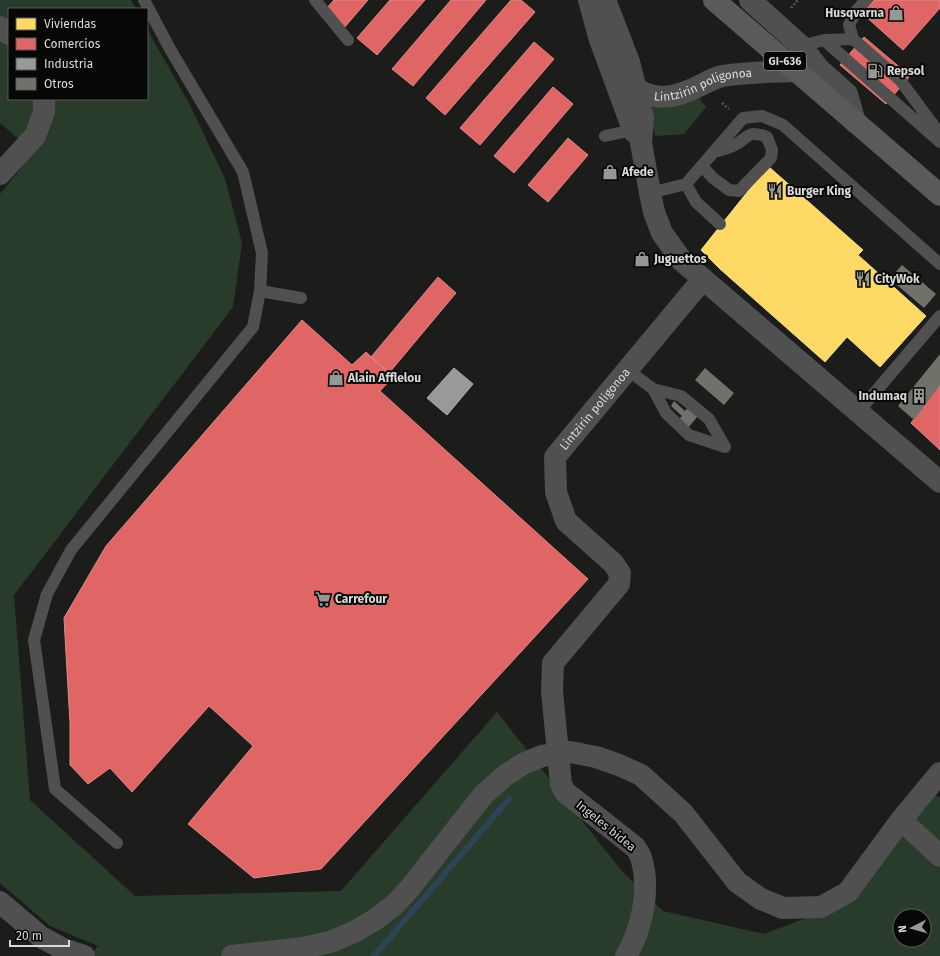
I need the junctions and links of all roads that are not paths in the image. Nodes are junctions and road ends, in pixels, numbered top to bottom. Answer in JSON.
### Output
{"nodes":[{"id":1,"x":144,"y":0,"type":"edge"},
{"id":2,"x":315,"y":0,"type":"edge"},
{"id":3,"x":589,"y":0,"type":"edge"},
{"id":4,"x":596,"y":0,"type":"edge"},
{"id":5,"x":605,"y":0,"type":"edge"},
{"id":6,"x":714,"y":0,"type":"edge"},
{"id":7,"x":750,"y":0,"type":"edge"},
{"id":8,"x":866,"y":0,"type":"edge"},
{"id":9,"x":0,"y":27,"type":"edge"},
{"id":10,"x":8,"y":33,"type":"edge"},
{"id":11,"x":852,"y":39,"type":"junction"},
{"id":12,"x":348,"y":40,"type":"dead end"},
{"id":13,"x":824,"y":40,"type":"junction"},
{"id":14,"x":801,"y":46,"type":"junction"},
{"id":15,"x":796,"y":71,"type":"junction"},
{"id":16,"x":636,"y":88,"type":"junction"},
{"id":17,"x":44,"y":100,"type":"edge"},
{"id":18,"x":855,"y":122,"type":"junction"},
{"id":19,"x":940,"y":134,"type":"edge"},
{"id":20,"x":605,"y":136,"type":"dead end"},
{"id":21,"x":637,"y":137,"type":"junction"},
{"id":22,"x":940,"y":142,"type":"edge"},
{"id":23,"x":713,"y":153,"type":"junction"},
{"id":24,"x":4,"y":163,"type":"edge"},
{"id":25,"x":702,"y":166,"type":"junction"},
{"id":26,"x":686,"y":184,"type":"junction"},
{"id":27,"x":650,"y":193,"type":"junction"},
{"id":28,"x":940,"y":195,"type":"edge"},
{"id":29,"x":720,"y":224,"type":"dead end"},
{"id":30,"x":940,"y":264,"type":"edge"},
{"id":31,"x":703,"y":279,"type":"junction"},
{"id":32,"x":260,"y":291,"type":"junction"},
{"id":33,"x":301,"y":298,"type":"dead end"},
{"id":34,"x":940,"y":316,"type":"edge"},
{"id":35,"x":628,"y":370,"type":"junction"},
{"id":36,"x":653,"y":389,"type":"junction"},
{"id":37,"x":858,"y":411,"type":"junction"},
{"id":38,"x":940,"y":482,"type":"edge"},
{"id":39,"x":556,"y":732,"type":"joint"},
{"id":40,"x":940,"y":773,"type":"edge"},
{"id":41,"x":901,"y":820,"type":"junction"},
{"id":42,"x":117,"y":843,"type":"dead end"},
{"id":43,"x":940,"y":856,"type":"edge"},
{"id":44,"x":0,"y":902,"type":"edge"},
{"id":45,"x":60,"y":953,"type":"edge"},
{"id":46,"x":84,"y":956,"type":"edge"},
{"id":47,"x":232,"y":956,"type":"edge"},
{"id":48,"x":626,"y":956,"type":"edge"}],
"edges":[{"from":1,"to":32,"type":"lane"},
{"from":2,"to":12,"type":"lane"},
{"from":3,"to":21,"type":"street","name":"Lintzirin poligonoa"},
{"from":4,"to":16,"type":"street","name":"Lintzirin poligonoa"},
{"from":5,"to":16,"type":"street","name":"Lintzirin poligonoa"},
{"from":6,"to":15,"type":"main road","number":"GI-636"},
{"from":7,"to":14,"type":"street"},
{"from":8,"to":11,"type":"lane"},
{"from":9,"to":10,"type":"street"},
{"from":11,"to":13,"type":"lane"},
{"from":11,"to":19,"type":"lane"},
{"from":13,"to":14,"type":"lane"},
{"from":13,"to":22,"type":"lane"},
{"from":14,"to":18,"type":"street"},
{"from":15,"to":16,"type":"street","name":"Lintzirin poligonoa"},
{"from":15,"to":18,"type":"main road","number":"GI-636"},
{"from":16,"to":21,"type":"street","name":"Lintzirin poligonoa"},
{"from":17,"to":24,"type":"street"},
{"from":18,"to":28,"type":"main road","number":"GI-636"},
{"from":20,"to":21,"type":"lane"},
{"from":21,"to":27,"type":"street","name":"Lintzirin poligonoa"},
{"from":23,"to":25,"type":"lane"},
{"from":23,"to":25,"type":"lane"},
{"from":23,"to":30,"type":"lane"},
{"from":25,"to":26,"type":"lane"},
{"from":26,"to":27,"type":"lane"},
{"from":26,"to":29,"type":"lane"},
{"from":27,"to":31,"type":"street","name":"Lintzirin poligonoa"},
{"from":31,"to":35,"type":"street","name":"Lintzirin poligonoa"},
{"from":31,"to":37,"type":"street","name":"Lintzirin poligonoa"},
{"from":32,"to":33,"type":"lane"},
{"from":32,"to":42,"type":"lane"},
{"from":34,"to":37,"type":"lane"},
{"from":35,"to":36,"type":"lane"},
{"from":35,"to":39,"type":"street","name":"Lintzirin poligonoa"},
{"from":36,"to":36,"type":"lane"},
{"from":37,"to":38,"type":"street","name":"Lintzirin poligonoa"},
{"from":39,"to":48,"type":"street","name":"Ingeles bidea"},
{"from":40,"to":41,"type":"street"},
{"from":41,"to":43,"type":"street"},
{"from":41,"to":47,"type":"street"},
{"from":44,"to":45,"type":"street"},
{"from":45,"to":46,"type":"street"}]}
